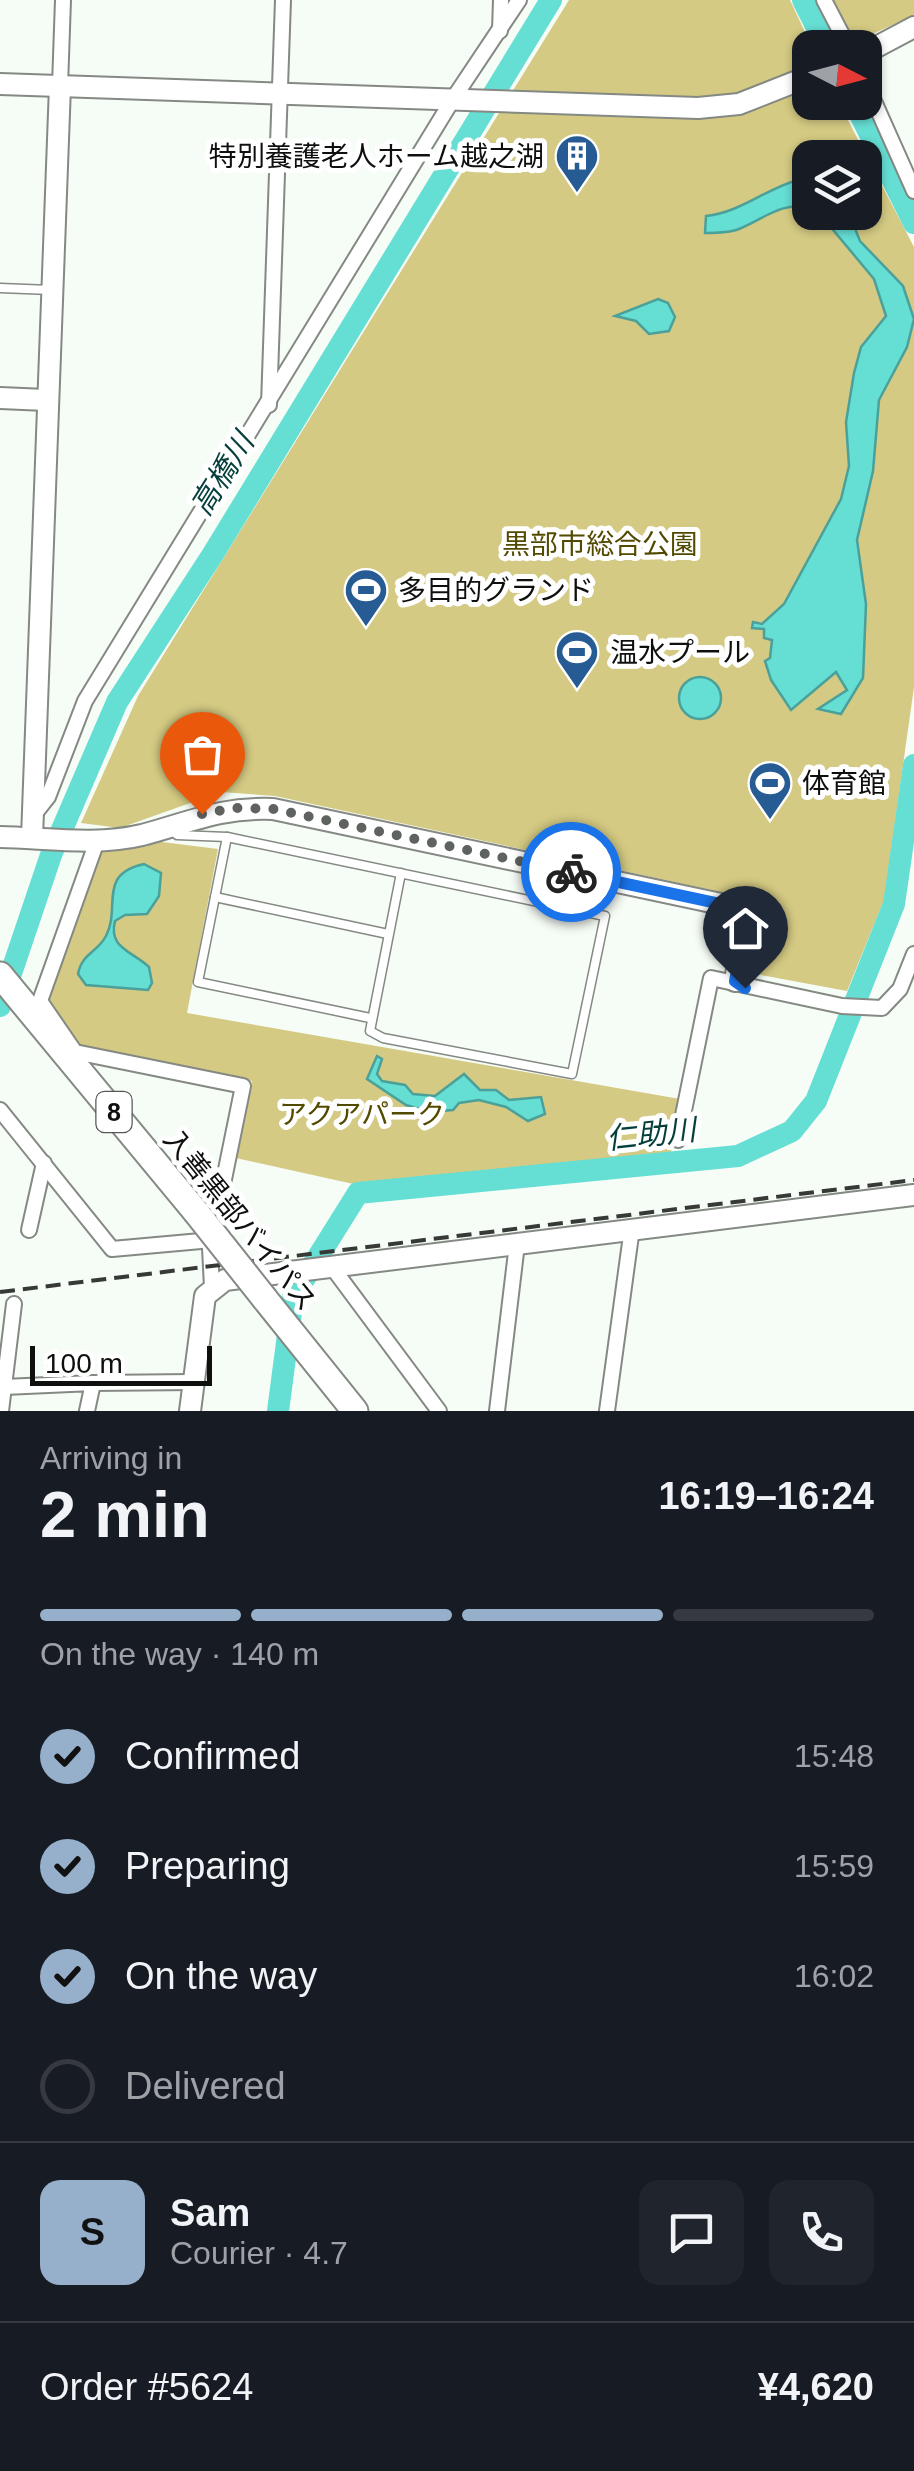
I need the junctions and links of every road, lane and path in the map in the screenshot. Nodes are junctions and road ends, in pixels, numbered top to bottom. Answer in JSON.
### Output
{"nodes":[{"id":1,"x":63,"y":0,"type":"edge"},
{"id":2,"x":283,"y":0,"type":"edge"},
{"id":3,"x":501,"y":0,"type":"edge"},
{"id":4,"x":520,"y":0,"type":"edge"},
{"id":5,"x":824,"y":0,"type":"edge"},
{"id":6,"x":914,"y":27,"type":"edge"},
{"id":7,"x":840,"y":30,"type":"edge"},
{"id":8,"x":500,"y":31,"type":"junction"},
{"id":9,"x":882,"y":44,"type":"edge"},
{"id":10,"x":792,"y":83,"type":"edge"},
{"id":11,"x":0,"y":84,"type":"edge"},
{"id":12,"x":60,"y":86,"type":"junction"},
{"id":13,"x":280,"y":92,"type":"junction"},
{"id":14,"x":453,"y":98,"type":"junction"},
{"id":15,"x":882,"y":119,"type":"edge"},
{"id":16,"x":914,"y":191,"type":"edge"},
{"id":17,"x":0,"y":288,"type":"edge"},
{"id":18,"x":51,"y":290,"type":"junction"},
{"id":19,"x":0,"y":398,"type":"edge"},
{"id":20,"x":46,"y":400,"type":"junction"},
{"id":21,"x":269,"y":406,"type":"junction"},
{"id":22,"x":168,"y":826,"type":"junction"},
{"id":23,"x":32,"y":827,"type":"junction"},
{"id":24,"x":0,"y":837,"type":"edge"},
{"id":25,"x":227,"y":837,"type":"junction"},
{"id":26,"x":92,"y":841,"type":"junction"},
{"id":27,"x":401,"y":873,"type":"junction"},
{"id":28,"x":215,"y":897,"type":"junction"},
{"id":29,"x":388,"y":934,"type":"junction"},
{"id":30,"x":914,"y":954,"type":"edge"},
{"id":31,"x":0,"y":975,"type":"edge"},
{"id":32,"x":735,"y":981,"type":"junction"},
{"id":33,"x":370,"y":1018,"type":"junction"},
{"id":34,"x":0,"y":1110,"type":"edge"},
{"id":35,"x":678,"y":1140,"type":"dead end"},
{"id":36,"x":44,"y":1163,"type":"junction"},
{"id":37,"x":914,"y":1195,"type":"edge"},
{"id":38,"x":632,"y":1228,"type":"junction"},
{"id":39,"x":29,"y":1230,"type":"dead end"},
{"id":40,"x":212,"y":1240,"type":"junction"},
{"id":41,"x":518,"y":1244,"type":"junction"},
{"id":42,"x":332,"y":1267,"type":"junction"},
{"id":43,"x":212,"y":1287,"type":"junction"},
{"id":44,"x":14,"y":1304,"type":"dead end"},
{"id":45,"x":194,"y":1382,"type":"junction"},
{"id":46,"x":93,"y":1383,"type":"junction"},
{"id":47,"x":4,"y":1387,"type":"junction"},
{"id":48,"x":2,"y":1411,"type":"edge"},
{"id":49,"x":87,"y":1411,"type":"edge"},
{"id":50,"x":190,"y":1411,"type":"edge"},
{"id":51,"x":354,"y":1411,"type":"edge"},
{"id":52,"x":438,"y":1411,"type":"edge"},
{"id":53,"x":497,"y":1411,"type":"edge"},
{"id":54,"x":607,"y":1411,"type":"edge"}],
"edges":[{"from":1,"to":12,"type":"street"},
{"from":2,"to":13,"type":"street"},
{"from":3,"to":8,"type":"street"},
{"from":4,"to":8,"type":"street"},
{"from":5,"to":7,"type":"street"},
{"from":6,"to":9,"type":"street"},
{"from":8,"to":14,"type":"street"},
{"from":10,"to":14,"type":"street"},
{"from":11,"to":12,"type":"street"},
{"from":12,"to":13,"type":"street"},
{"from":12,"to":18,"type":"street"},
{"from":13,"to":14,"type":"street"},
{"from":13,"to":21,"type":"street"},
{"from":14,"to":21,"type":"street"},
{"from":15,"to":16,"type":"street"},
{"from":17,"to":18,"type":"lane"},
{"from":18,"to":20,"type":"street"},
{"from":19,"to":20,"type":"street"},
{"from":20,"to":23,"type":"street"},
{"from":21,"to":23,"type":"street"},
{"from":22,"to":25,"type":"lane"},
{"from":22,"to":26,"type":"street"},
{"from":22,"to":32,"type":"street"},
{"from":23,"to":24,"type":"street"},
{"from":23,"to":26,"type":"street"},
{"from":25,"to":27,"type":"lane"},
{"from":25,"to":28,"type":"lane"},
{"from":26,"to":40,"type":"street"},
{"from":27,"to":29,"type":"lane"},
{"from":27,"to":33,"type":"lane"},
{"from":28,"to":29,"type":"lane"},
{"from":28,"to":33,"type":"lane"},
{"from":29,"to":33,"type":"lane"},
{"from":30,"to":32,"type":"street"},
{"from":31,"to":51,"type":"highway","name":"入善黒部バイパス","number":"8","bridge":true},
{"from":32,"to":35,"type":"street"},
{"from":34,"to":36,"type":"street"},
{"from":36,"to":39,"type":"street"},
{"from":36,"to":40,"type":"street"},
{"from":37,"to":38,"type":"street"},
{"from":38,"to":41,"type":"street"},
{"from":38,"to":54,"type":"street"},
{"from":40,"to":43,"type":"street"},
{"from":41,"to":42,"type":"street"},
{"from":41,"to":53,"type":"street"},
{"from":42,"to":43,"type":"street"},
{"from":42,"to":52,"type":"street"},
{"from":43,"to":45,"type":"street"},
{"from":44,"to":47,"type":"street"},
{"from":45,"to":46,"type":"street"},
{"from":45,"to":50,"type":"street"},
{"from":46,"to":47,"type":"street"},
{"from":46,"to":49,"type":"street"},
{"from":47,"to":48,"type":"street"}]}
